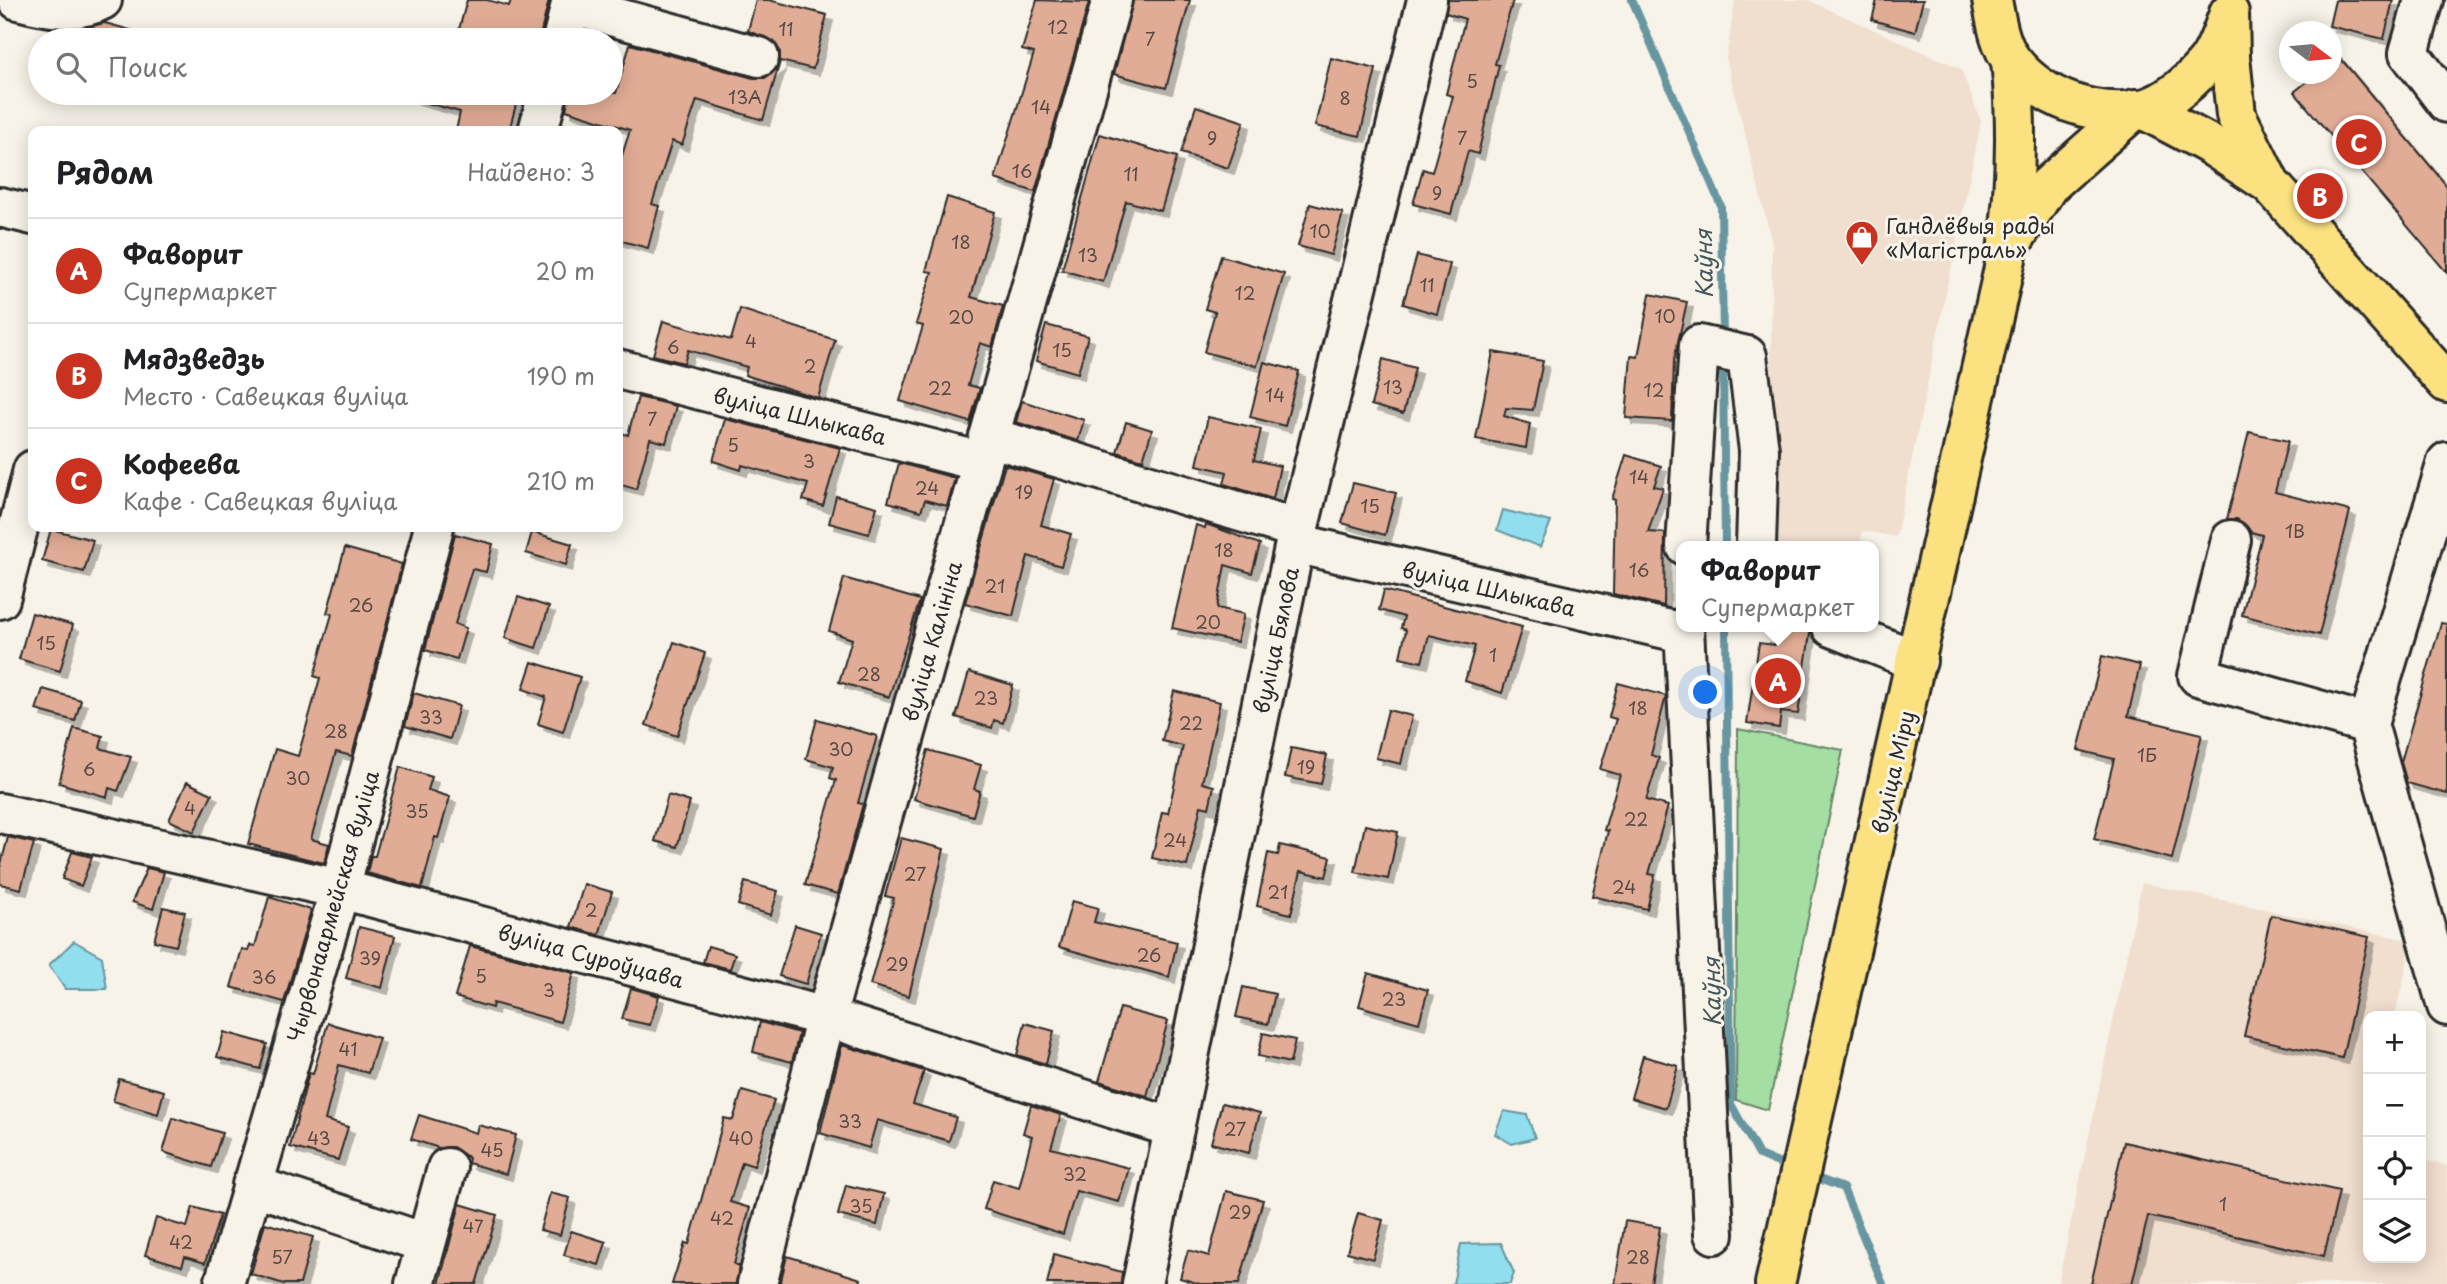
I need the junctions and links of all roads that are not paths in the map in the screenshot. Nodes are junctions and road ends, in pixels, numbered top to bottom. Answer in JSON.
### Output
{"nodes":[{"id":1,"x":18,"y":0,"type":"edge"},
{"id":2,"x":102,"y":0,"type":"edge"},
{"id":3,"x":1112,"y":0,"type":"edge"},
{"id":4,"x":1427,"y":0,"type":"edge"},
{"id":5,"x":1992,"y":0,"type":"edge"},
{"id":6,"x":2424,"y":0,"type":"edge"},
{"id":7,"x":2230,"y":7,"type":"edge"},
{"id":8,"x":568,"y":15,"type":"edge"},
{"id":9,"x":759,"y":57,"type":"dead end"},
{"id":10,"x":2011,"y":60,"type":"junction"},
{"id":11,"x":2447,"y":103,"type":"edge"},
{"id":12,"x":545,"y":105,"type":"edge"},
{"id":13,"x":2139,"y":109,"type":"junction"},
{"id":14,"x":539,"y":126,"type":"edge"},
{"id":15,"x":2270,"y":184,"type":"junction"},
{"id":16,"x":0,"y":207,"type":"edge"},
{"id":17,"x":28,"y":214,"type":"edge"},
{"id":18,"x":2006,"y":259,"type":"junction"},
{"id":19,"x":623,"y":370,"type":"edge"},
{"id":20,"x":2447,"y":383,"type":"edge"},
{"id":21,"x":985,"y":449,"type":"junction"},
{"id":22,"x":2447,"y":462,"type":"edge"},
{"id":23,"x":28,"y":490,"type":"edge"},
{"id":24,"x":433,"y":532,"type":"edge"},
{"id":25,"x":1296,"y":536,"type":"junction"},
{"id":26,"x":2231,"y":540,"type":"dead end"},
{"id":27,"x":1686,"y":541,"type":"edge"},
{"id":28,"x":1756,"y":541,"type":"edge"},
{"id":29,"x":0,"y":599,"type":"edge"},
{"id":30,"x":1676,"y":628,"type":"edge"},
{"id":31,"x":1683,"y":632,"type":"edge"},
{"id":32,"x":1844,"y":632,"type":"edge"},
{"id":33,"x":1917,"y":661,"type":"junction"},
{"id":34,"x":2368,"y":724,"type":"junction"},
{"id":35,"x":0,"y":813,"type":"edge"},
{"id":36,"x":340,"y":889,"type":"junction"},
{"id":37,"x":2447,"y":1006,"type":"edge"},
{"id":38,"x":826,"y":1017,"type":"junction"},
{"id":39,"x":1174,"y":1128,"type":"junction"},
{"id":40,"x":447,"y":1168,"type":"dead end"},
{"id":41,"x":252,"y":1185,"type":"junction"},
{"id":42,"x":1714,"y":1234,"type":"dead end"},
{"id":43,"x":425,"y":1243,"type":"junction"},
{"id":44,"x":225,"y":1284,"type":"edge"},
{"id":45,"x":415,"y":1284,"type":"edge"},
{"id":46,"x":757,"y":1284,"type":"edge"},
{"id":47,"x":1142,"y":1284,"type":"edge"},
{"id":48,"x":1776,"y":1284,"type":"edge"}],
"edges":[{"from":1,"to":2,"type":"street"},
{"from":3,"to":21,"type":"street","name":"вуліца Калініна"},
{"from":4,"to":25,"type":"street","name":"вуліца Бялова"},
{"from":5,"to":10,"type":"main road"},
{"from":6,"to":11,"type":"street"},
{"from":7,"to":13,"type":"main road","name":"вуліца Міру"},
{"from":7,"to":15,"type":"main road"},
{"from":8,"to":9,"type":"street"},
{"from":10,"to":13,"type":"main road"},
{"from":10,"to":18,"type":"main road","name":"вуліца Міру"},
{"from":12,"to":14,"type":"street"},
{"from":13,"to":15,"type":"main road"},
{"from":13,"to":18,"type":"main road","name":"вуліца Міру"},
{"from":15,"to":20,"type":"main road"},
{"from":16,"to":17,"type":"street"},
{"from":18,"to":33,"type":"main road","name":"вуліца Міру"},
{"from":19,"to":21,"type":"street","name":"вуліца Шлыкава"},
{"from":21,"to":25,"type":"street","name":"вуліца Шлыкава"},
{"from":21,"to":38,"type":"street","name":"вуліца Калініна"},
{"from":22,"to":34,"type":"street"},
{"from":23,"to":29,"type":"street"},
{"from":24,"to":36,"type":"street","name":"Чырвонаармейская вуліца"},
{"from":25,"to":30,"type":"street","name":"вуліца Шлыкава"},
{"from":25,"to":39,"type":"street","name":"вуліца Бялова"},
{"from":26,"to":34,"type":"street"},
{"from":27,"to":28,"type":"street"},
{"from":31,"to":42,"type":"street"},
{"from":32,"to":33,"type":"street"},
{"from":33,"to":48,"type":"main road","name":"вуліца Міру"},
{"from":34,"to":37,"type":"street"},
{"from":35,"to":36,"type":"street","name":"вуліца Суроўцава"},
{"from":36,"to":38,"type":"street","name":"вуліца Суроўцава"},
{"from":36,"to":41,"type":"street","name":"Чырвонаармейская вуліца"},
{"from":38,"to":39,"type":"street","name":"вуліца Суроўцава"},
{"from":38,"to":46,"type":"street","name":"вуліца Калініна"},
{"from":39,"to":47,"type":"street","name":"вуліца Бялова"},
{"from":40,"to":43,"type":"street"},
{"from":41,"to":43,"type":"street"},
{"from":41,"to":44,"type":"street","name":"Чырвонаармейская вуліца"},
{"from":43,"to":45,"type":"street"}]}
